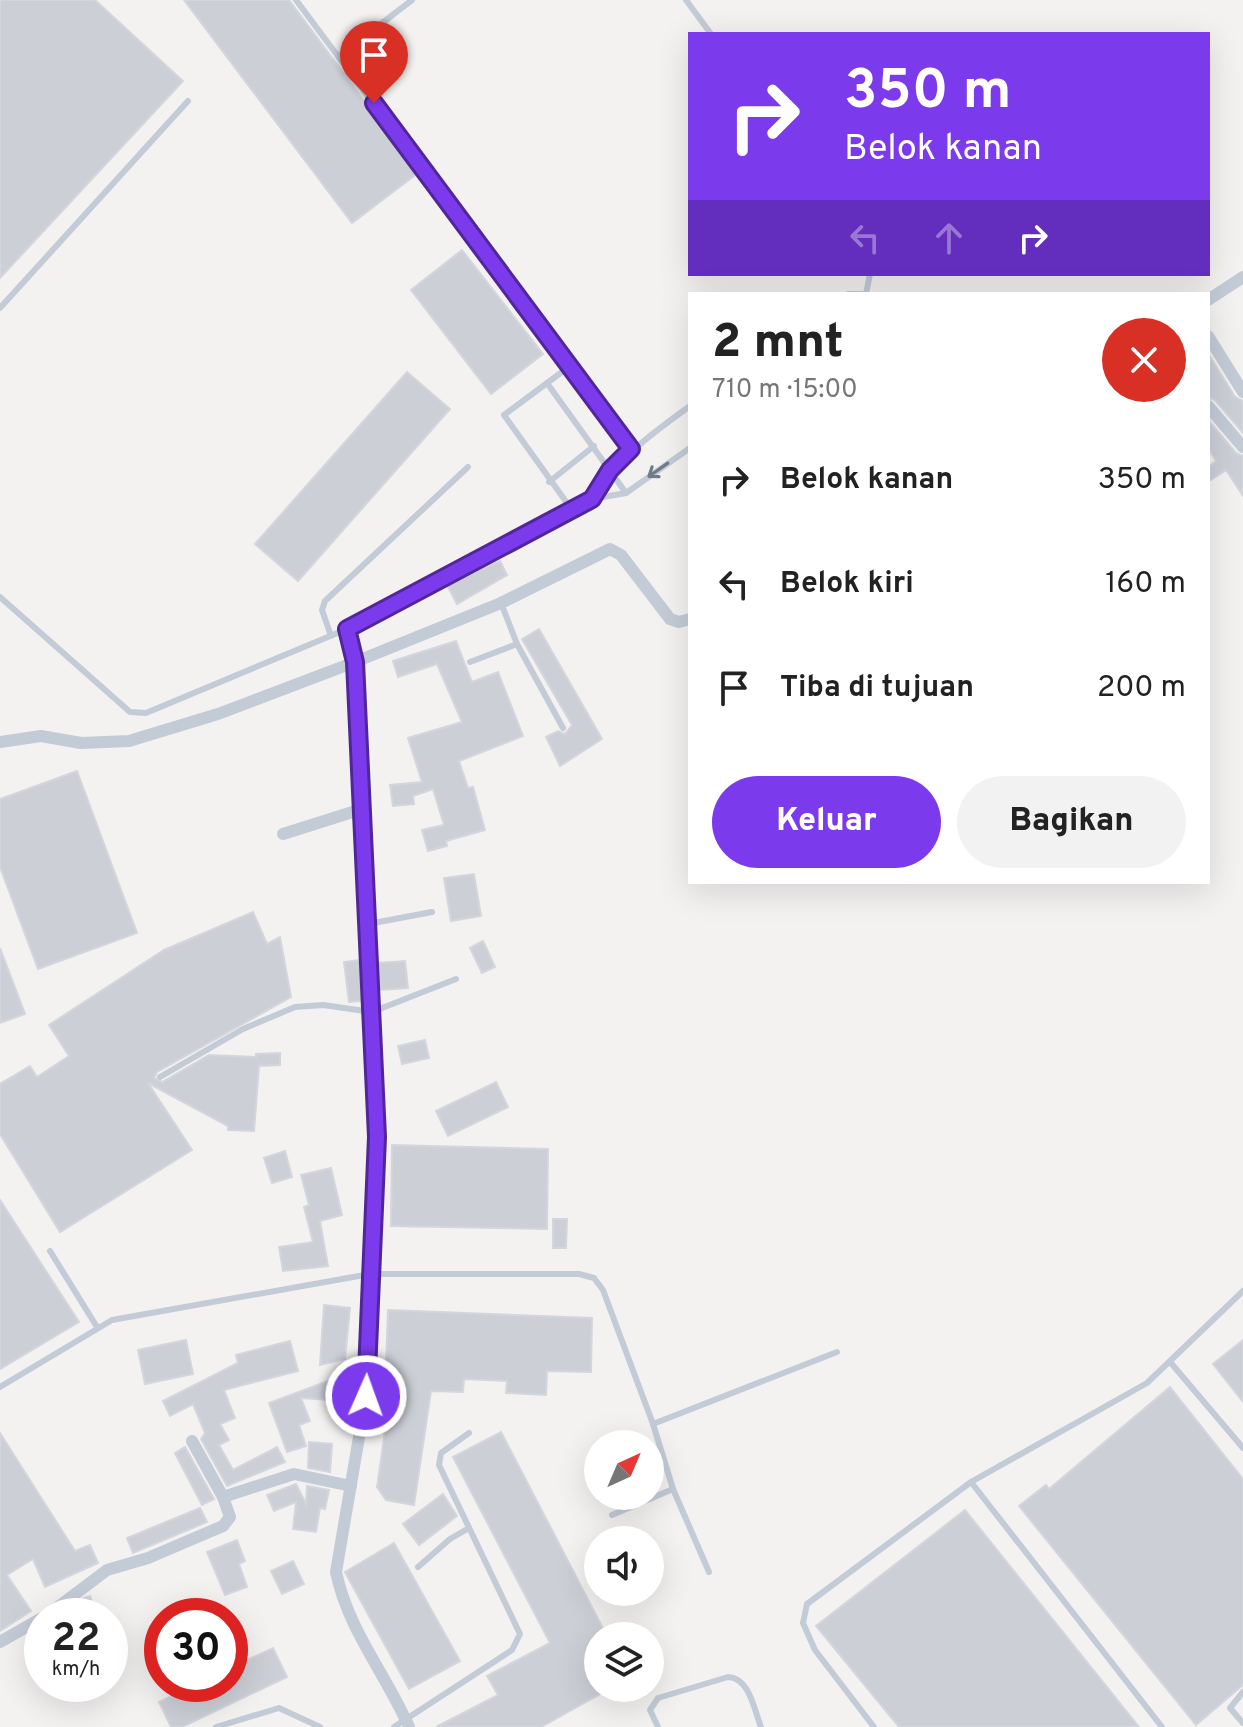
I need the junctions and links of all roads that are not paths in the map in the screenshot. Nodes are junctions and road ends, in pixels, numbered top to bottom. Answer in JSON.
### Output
{"nodes":[{"id":1,"x":296,"y":0,"type":"edge"},
{"id":2,"x":412,"y":0,"type":"edge"},
{"id":3,"x":686,"y":0,"type":"edge"},
{"id":4,"x":710,"y":32,"type":"edge"},
{"id":5,"x":339,"y":56,"type":"junction"},
{"id":6,"x":188,"y":101,"type":"dead end"},
{"id":7,"x":1243,"y":277,"type":"edge"},
{"id":8,"x":1210,"y":299,"type":"edge"},
{"id":9,"x":0,"y":308,"type":"edge"},
{"id":10,"x":1210,"y":339,"type":"edge"},
{"id":11,"x":570,"y":366,"type":"junction"},
{"id":12,"x":547,"y":383,"type":"junction"},
{"id":13,"x":1243,"y":392,"type":"edge"},
{"id":14,"x":688,"y":407,"type":"edge"},
{"id":15,"x":1210,"y":408,"type":"edge"},
{"id":16,"x":594,"y":446,"type":"junction"},
{"id":17,"x":1243,"y":447,"type":"edge"},
{"id":18,"x":631,"y":449,"type":"junction"},
{"id":19,"x":688,"y":449,"type":"edge"},
{"id":20,"x":468,"y":467,"type":"dead end"},
{"id":21,"x":610,"y":470,"type":"junction"},
{"id":22,"x":549,"y":482,"type":"junction"},
{"id":23,"x":626,"y":493,"type":"junction"},
{"id":24,"x":592,"y":499,"type":"junction"},
{"id":25,"x":572,"y":510,"type":"junction"},
{"id":26,"x":0,"y":597,"type":"edge"},
{"id":27,"x":501,"y":603,"type":"junction"},
{"id":28,"x":688,"y":620,"type":"edge"},
{"id":29,"x":347,"y":629,"type":"junction"},
{"id":30,"x":331,"y":636,"type":"junction"},
{"id":31,"x":517,"y":644,"type":"junction"},
{"id":32,"x":355,"y":662,"type":"junction"},
{"id":33,"x":470,"y":662,"type":"dead end"},
{"id":34,"x":563,"y":728,"type":"dead end"},
{"id":35,"x":0,"y":742,"type":"edge"},
{"id":36,"x":362,"y":809,"type":"junction"},
{"id":37,"x":283,"y":834,"type":"dead end"},
{"id":38,"x":432,"y":912,"type":"dead end"},
{"id":39,"x":368,"y":924,"type":"junction"},
{"id":40,"x":456,"y":979,"type":"dead end"},
{"id":41,"x":372,"y":1012,"type":"junction"},
{"id":42,"x":160,"y":1077,"type":"dead end"},
{"id":43,"x":50,"y":1251,"type":"dead end"},
{"id":44,"x":370,"y":1274,"type":"junction"},
{"id":45,"x":1243,"y":1291,"type":"edge"},
{"id":46,"x":97,"y":1327,"type":"junction"},
{"id":47,"x":837,"y":1352,"type":"dead end"},
{"id":48,"x":1171,"y":1363,"type":"junction"},
{"id":49,"x":0,"y":1387,"type":"edge"},
{"id":50,"x":653,"y":1424,"type":"junction"},
{"id":51,"x":469,"y":1433,"type":"dead end"},
{"id":52,"x":192,"y":1441,"type":"dead end"},
{"id":53,"x":1243,"y":1448,"type":"edge"},
{"id":54,"x":971,"y":1482,"type":"junction"},
{"id":55,"x":351,"y":1486,"type":"junction"},
{"id":56,"x":673,"y":1489,"type":"junction"},
{"id":57,"x":223,"y":1497,"type":"junction"},
{"id":58,"x":612,"y":1515,"type":"dead end"},
{"id":59,"x":469,"y":1528,"type":"junction"},
{"id":60,"x":418,"y":1567,"type":"dead end"},
{"id":61,"x":709,"y":1572,"type":"dead end"},
{"id":62,"x":69,"y":1598,"type":"edge"},
{"id":63,"x":24,"y":1628,"type":"edge"},
{"id":64,"x":0,"y":1642,"type":"edge"},
{"id":65,"x":1243,"y":1692,"type":"edge"},
{"id":66,"x":407,"y":1723,"type":"edge"},
{"id":67,"x":1243,"y":1723,"type":"edge"},
{"id":68,"x":216,"y":1727,"type":"edge"},
{"id":69,"x":320,"y":1727,"type":"edge"},
{"id":70,"x":394,"y":1727,"type":"edge"},
{"id":71,"x":658,"y":1727,"type":"edge"},
{"id":72,"x":761,"y":1727,"type":"edge"},
{"id":73,"x":874,"y":1727,"type":"edge"},
{"id":74,"x":1162,"y":1727,"type":"edge"}],
"edges":[{"from":1,"to":5,"type":"lane"},
{"from":2,"to":5,"type":"lane"},
{"from":3,"to":4,"type":"lane"},
{"from":5,"to":11,"type":"lane"},
{"from":6,"to":9,"type":"lane"},
{"from":7,"to":8,"type":"street"},
{"from":10,"to":13,"type":"street"},
{"from":11,"to":12,"type":"lane"},
{"from":11,"to":18,"type":"lane"},
{"from":12,"to":16,"type":"lane"},
{"from":12,"to":22,"type":"lane"},
{"from":14,"to":18,"type":"lane"},
{"from":15,"to":17,"type":"street"},
{"from":16,"to":21,"type":"lane"},
{"from":16,"to":22,"type":"lane"},
{"from":18,"to":21,"type":"lane"},
{"from":19,"to":23,"type":"lane","one_way":true},
{"from":20,"to":30,"type":"lane"},
{"from":21,"to":23,"type":"lane"},
{"from":21,"to":24,"type":"lane"},
{"from":22,"to":25,"type":"lane"},
{"from":23,"to":24,"type":"lane"},
{"from":24,"to":25,"type":"lane"},
{"from":25,"to":29,"type":"lane"},
{"from":26,"to":30,"type":"lane"},
{"from":27,"to":28,"type":"street"},
{"from":27,"to":31,"type":"lane"},
{"from":27,"to":32,"type":"street"},
{"from":29,"to":30,"type":"lane"},
{"from":29,"to":32,"type":"street"},
{"from":31,"to":33,"type":"lane"},
{"from":31,"to":34,"type":"lane"},
{"from":32,"to":35,"type":"street"},
{"from":32,"to":36,"type":"street"},
{"from":36,"to":37,"type":"street"},
{"from":36,"to":39,"type":"street"},
{"from":38,"to":39,"type":"lane"},
{"from":39,"to":41,"type":"street"},
{"from":40,"to":41,"type":"lane"},
{"from":41,"to":42,"type":"lane"},
{"from":41,"to":44,"type":"street"},
{"from":43,"to":46,"type":"lane"},
{"from":44,"to":46,"type":"lane"},
{"from":44,"to":50,"type":"lane"},
{"from":44,"to":55,"type":"street"},
{"from":45,"to":48,"type":"lane"},
{"from":46,"to":49,"type":"lane"},
{"from":47,"to":50,"type":"lane"},
{"from":48,"to":53,"type":"lane"},
{"from":48,"to":54,"type":"lane"},
{"from":50,"to":56,"type":"lane"},
{"from":51,"to":59,"type":"lane"},
{"from":52,"to":57,"type":"street"},
{"from":54,"to":73,"type":"lane"},
{"from":54,"to":74,"type":"lane"},
{"from":55,"to":57,"type":"street"},
{"from":55,"to":66,"type":"street"},
{"from":56,"to":58,"type":"lane"},
{"from":56,"to":61,"type":"lane"},
{"from":57,"to":62,"type":"street"},
{"from":59,"to":60,"type":"lane"},
{"from":59,"to":66,"type":"lane"},
{"from":63,"to":64,"type":"street"},
{"from":65,"to":67,"type":"lane"},
{"from":66,"to":70,"type":"lane"},
{"from":68,"to":69,"type":"lane"},
{"from":71,"to":72,"type":"lane"}]}
